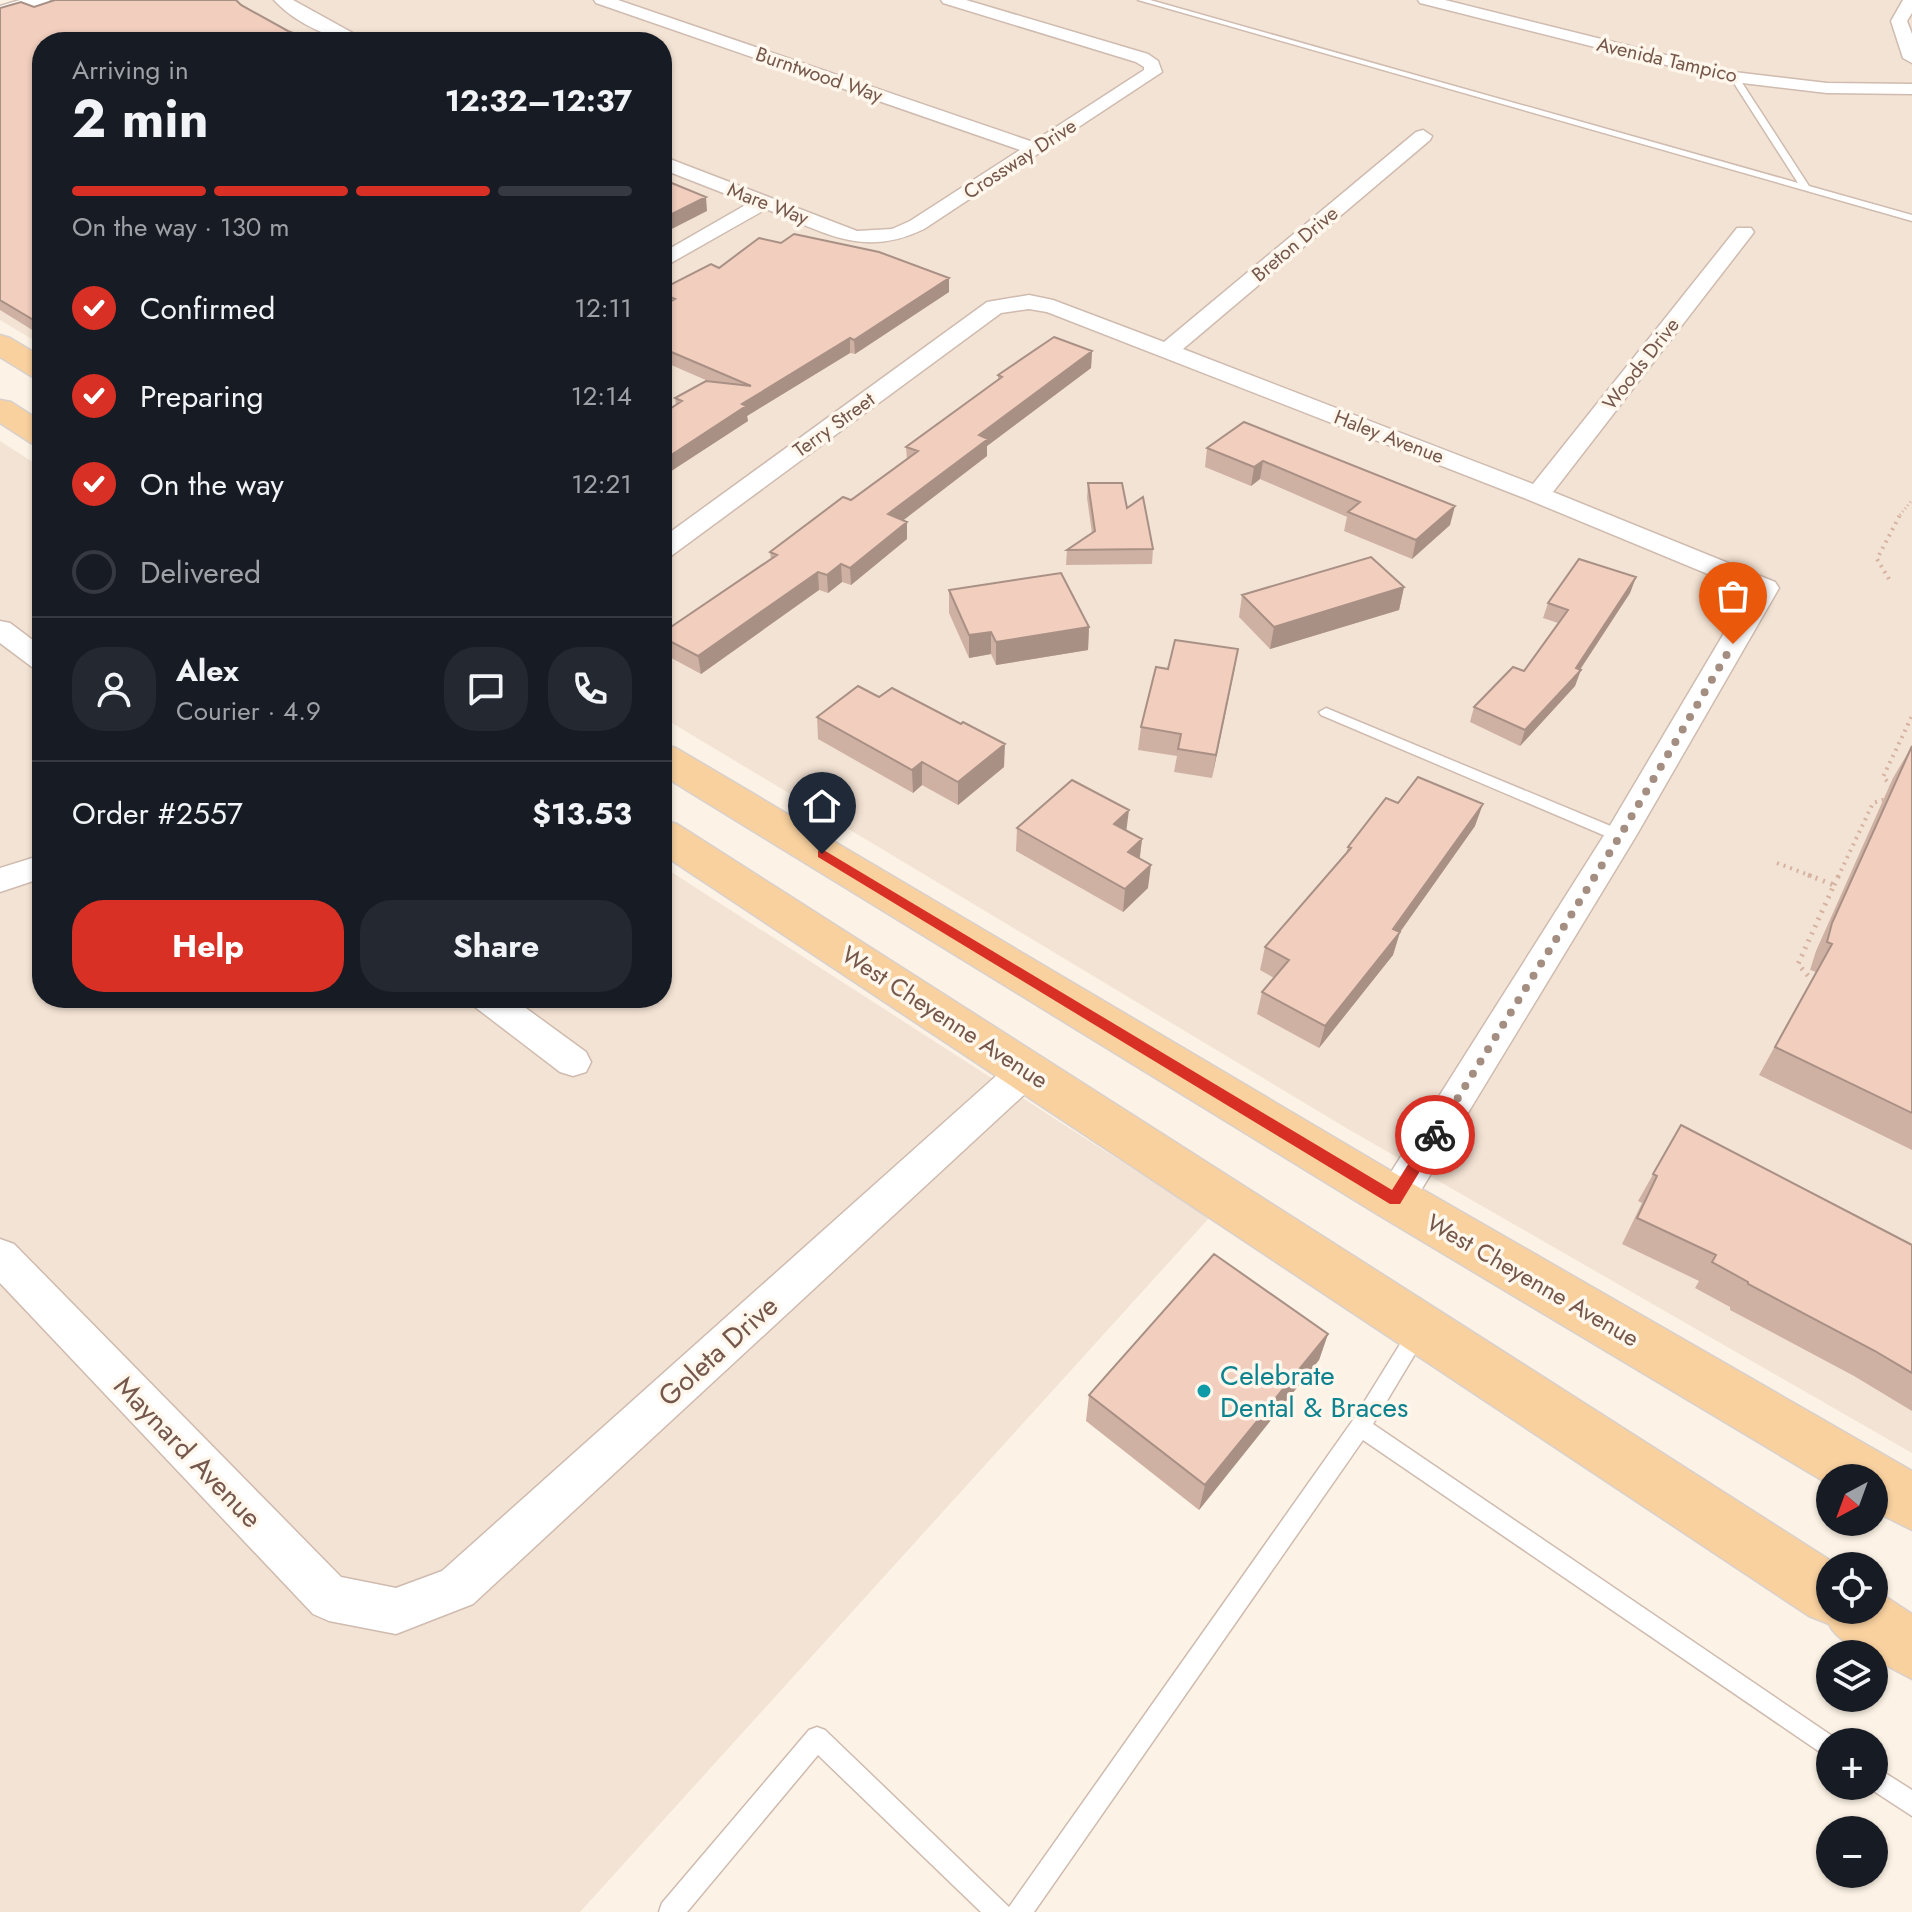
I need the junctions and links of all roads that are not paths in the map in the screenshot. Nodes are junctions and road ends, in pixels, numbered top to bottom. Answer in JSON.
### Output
{"nodes":[{"id":1,"x":40,"y":0,"type":"edge"},
{"id":2,"x":282,"y":0,"type":"edge"},
{"id":3,"x":602,"y":0,"type":"edge"},
{"id":4,"x":949,"y":0,"type":"edge"},
{"id":5,"x":1142,"y":0,"type":"edge"},
{"id":6,"x":1426,"y":0,"type":"edge"},
{"id":7,"x":1911,"y":0,"type":"edge"},
{"id":8,"x":0,"y":13,"type":"edge"},
{"id":9,"x":337,"y":32,"type":"edge"},
{"id":10,"x":1912,"y":58,"type":"edge"},
{"id":11,"x":1734,"y":77,"type":"junction"},
{"id":12,"x":1912,"y":89,"type":"edge"},
{"id":13,"x":1423,"y":136,"type":"dead end"},
{"id":14,"x":1036,"y":149,"type":"junction"},
{"id":15,"x":672,"y":166,"type":"edge"},
{"id":16,"x":1805,"y":187,"type":"junction"},
{"id":17,"x":763,"y":203,"type":"junction"},
{"id":18,"x":1912,"y":218,"type":"edge"},
{"id":19,"x":1744,"y":232,"type":"dead end"},
{"id":20,"x":875,"y":237,"type":"joint"},
{"id":21,"x":672,"y":256,"type":"edge"},
{"id":22,"x":1008,"y":303,"type":"joint"},
{"id":23,"x":0,"y":344,"type":"edge"},
{"id":24,"x":1167,"y":351,"type":"junction"},
{"id":25,"x":32,"y":364,"type":"edge"},
{"id":26,"x":0,"y":409,"type":"edge"},
{"id":27,"x":32,"y":430,"type":"edge"},
{"id":28,"x":1538,"y":495,"type":"junction"},
{"id":29,"x":672,"y":543,"type":"edge"},
{"id":30,"x":0,"y":629,"type":"edge"},
{"id":31,"x":32,"y":653,"type":"edge"},
{"id":32,"x":1326,"y":712,"type":"dead end"},
{"id":33,"x":672,"y":763,"type":"edge"},
{"id":34,"x":672,"y":789,"type":"edge"},
{"id":35,"x":1620,"y":836,"type":"junction"},
{"id":36,"x":672,"y":840,"type":"edge"},
{"id":37,"x":822,"y":854,"type":"junction"},
{"id":38,"x":32,"y":869,"type":"edge"},
{"id":39,"x":0,"y":880,"type":"edge"},
{"id":40,"x":500,"y":1008,"type":"edge"},
{"id":41,"x":573,"y":1062,"type":"dead end"},
{"id":42,"x":1027,"y":1070,"type":"junction"},
{"id":43,"x":1395,"y":1199,"type":"junction"},
{"id":44,"x":0,"y":1256,"type":"edge"},
{"id":45,"x":1422,"y":1327,"type":"junction"},
{"id":46,"x":1360,"y":1427,"type":"junction"},
{"id":47,"x":1847,"y":1464,"type":"edge"},
{"id":48,"x":1888,"y":1488,"type":"edge"},
{"id":49,"x":1912,"y":1502,"type":"edge"},
{"id":50,"x":1816,"y":1586,"type":"edge"},
{"id":51,"x":396,"y":1611,"type":"joint"},
{"id":52,"x":1874,"y":1624,"type":"edge"},
{"id":53,"x":1912,"y":1649,"type":"edge"},
{"id":54,"x":1816,"y":1738,"type":"edge"},
{"id":55,"x":1888,"y":1788,"type":"edge"},
{"id":56,"x":1912,"y":1804,"type":"edge"},
{"id":57,"x":671,"y":1912,"type":"edge"},
{"id":58,"x":999,"y":1912,"type":"edge"},
{"id":59,"x":1019,"y":1912,"type":"edge"}],
"edges":[{"from":1,"to":8,"type":"street"},
{"from":2,"to":9,"type":"street"},
{"from":3,"to":14,"type":"street","name":"Burntwood Way"},
{"from":4,"to":14,"type":"street","name":"Crossway Drive"},
{"from":5,"to":16,"type":"lane"},
{"from":6,"to":11,"type":"street","name":"Avenida Tampico"},
{"from":7,"to":10,"type":"street"},
{"from":11,"to":12,"type":"street","name":"Avenida Tampico"},
{"from":11,"to":16,"type":"lane"},
{"from":13,"to":24,"type":"street","name":"Breton Drive"},
{"from":14,"to":20,"type":"street","name":"Crossway Drive"},
{"from":15,"to":17,"type":"street","name":"Mare Way"},
{"from":16,"to":18,"type":"lane"},
{"from":17,"to":20,"type":"street","name":"Mare Way"},
{"from":17,"to":21,"type":"street"},
{"from":19,"to":28,"type":"street","name":"Woods Drive"},
{"from":22,"to":24,"type":"street","name":"Haley Avenue"},
{"from":22,"to":29,"type":"street","name":"Terry Street"},
{"from":23,"to":25,"type":"main road"},
{"from":24,"to":28,"type":"street","name":"Haley Avenue"},
{"from":26,"to":27,"type":"main road"},
{"from":28,"to":35,"type":"street","name":"Haley Avenue"},
{"from":30,"to":31,"type":"street"},
{"from":32,"to":35,"type":"lane"},
{"from":33,"to":37,"type":"main road","name":"West Cheyenne Avenue"},
{"from":34,"to":37,"type":"main road"},
{"from":35,"to":43,"type":"street"},
{"from":36,"to":42,"type":"main road","name":"West Cheyenne Avenue"},
{"from":37,"to":43,"type":"main road","name":"West Cheyenne Avenue"},
{"from":38,"to":39,"type":"street"},
{"from":40,"to":41,"type":"street"},
{"from":42,"to":45,"type":"main road","name":"West Cheyenne Avenue"},
{"from":42,"to":51,"type":"street","name":"Goleta Drive"},
{"from":43,"to":47,"type":"main road","name":"West Cheyenne Avenue"},
{"from":44,"to":51,"type":"street","name":"Maynard Avenue"},
{"from":45,"to":46,"type":"lane"},
{"from":45,"to":50,"type":"main road","name":"West Cheyenne Avenue"},
{"from":46,"to":54,"type":"lane"},
{"from":46,"to":59,"type":"lane"},
{"from":48,"to":49,"type":"main road","name":"West Cheyenne Avenue"},
{"from":52,"to":53,"type":"main road"},
{"from":55,"to":56,"type":"lane"},
{"from":57,"to":58,"type":"lane"}]}
